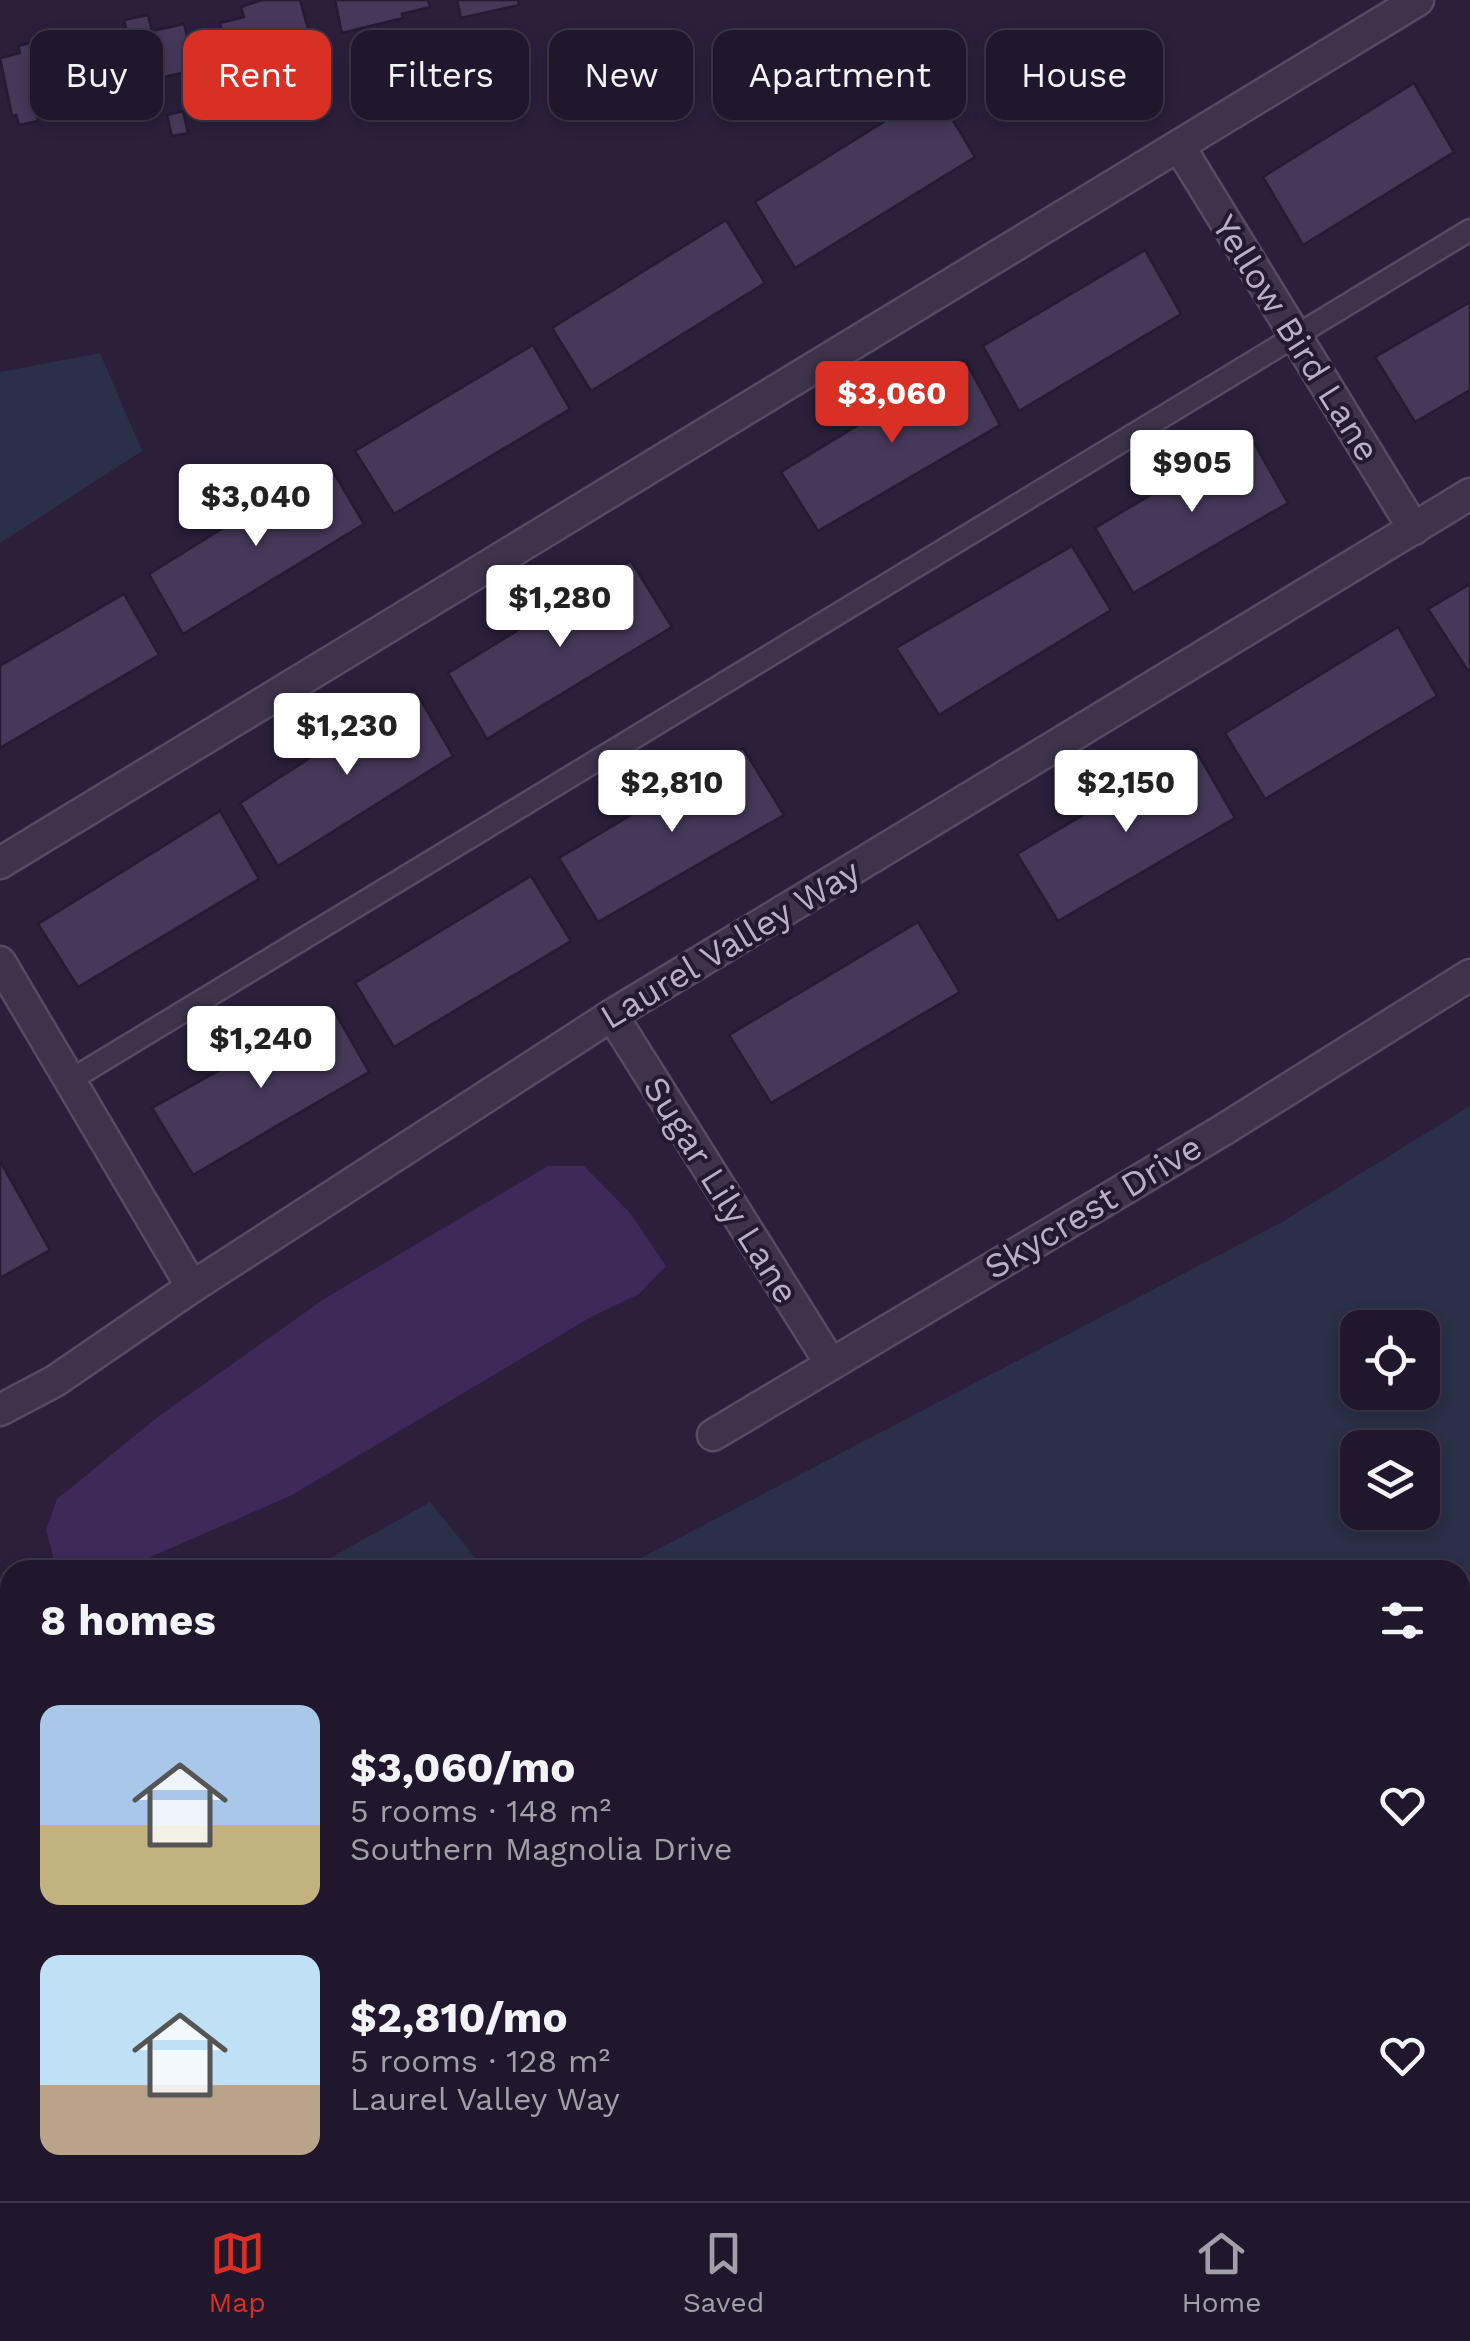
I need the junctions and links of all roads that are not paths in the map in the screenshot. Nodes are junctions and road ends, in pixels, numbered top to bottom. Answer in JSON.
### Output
{"nodes":[{"id":1,"x":1418,"y":0,"type":"edge"},
{"id":2,"x":1179,"y":146,"type":"junction"},
{"id":3,"x":1470,"y":230,"type":"edge"},
{"id":4,"x":1295,"y":336,"type":"junction"},
{"id":5,"x":1470,"y":494,"type":"edge"},
{"id":6,"x":1414,"y":529,"type":"junction"},
{"id":7,"x":0,"y":863,"type":"edge"},
{"id":8,"x":0,"y":962,"type":"edge"},
{"id":9,"x":1470,"y":975,"type":"edge"},
{"id":10,"x":612,"y":1015,"type":"junction"},
{"id":11,"x":69,"y":1081,"type":"junction"},
{"id":12,"x":192,"y":1288,"type":"junction"},
{"id":13,"x":830,"y":1364,"type":"junction"},
{"id":14,"x":0,"y":1410,"type":"edge"},
{"id":15,"x":713,"y":1434,"type":"dead end"}],
"edges":[{"from":1,"to":2,"type":"street"},
{"from":2,"to":4,"type":"street","name":"Yellow Bird Lane"},
{"from":2,"to":7,"type":"street"},
{"from":3,"to":4,"type":"lane"},
{"from":4,"to":6,"type":"street","name":"Yellow Bird Lane"},
{"from":4,"to":11,"type":"lane"},
{"from":5,"to":6,"type":"street","name":"Laurel Valley Way"},
{"from":6,"to":10,"type":"street","name":"Laurel Valley Way"},
{"from":8,"to":11,"type":"street"},
{"from":9,"to":13,"type":"street","name":"Skycrest Drive"},
{"from":10,"to":12,"type":"street","name":"Laurel Valley Way"},
{"from":10,"to":13,"type":"street","name":"Sugar Lily Lane"},
{"from":11,"to":12,"type":"street"},
{"from":12,"to":14,"type":"street","name":"Laurel Valley Way"},
{"from":13,"to":15,"type":"street","name":"Skycrest Drive"}]}
